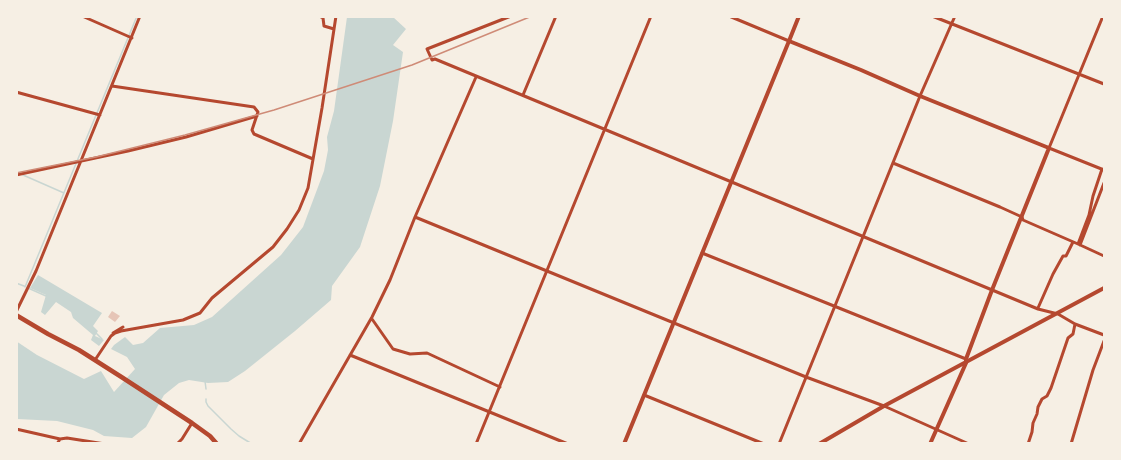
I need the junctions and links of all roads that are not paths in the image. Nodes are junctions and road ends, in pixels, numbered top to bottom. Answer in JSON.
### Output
{"nodes":[{"id":1,"x":82,"y":16,"type":"edge"},
{"id":2,"x":140,"y":16,"type":"edge"},
{"id":3,"x":319,"y":16,"type":"edge"},
{"id":4,"x":336,"y":16,"type":"edge"},
{"id":5,"x":511,"y":16,"type":"edge"},
{"id":6,"x":556,"y":16,"type":"edge"},
{"id":7,"x":651,"y":16,"type":"edge"},
{"id":8,"x":729,"y":16,"type":"edge"},
{"id":9,"x":799,"y":16,"type":"edge"},
{"id":10,"x":932,"y":16,"type":"edge"},
{"id":11,"x":955,"y":16,"type":"edge"},
{"id":12,"x":1102,"y":16,"type":"edge"},
{"id":13,"x":952,"y":25,"type":"junction"},
{"id":14,"x":334,"y":29,"type":"junction"},
{"id":15,"x":130,"y":36,"type":"junction"},
{"id":16,"x":789,"y":41,"type":"junction"},
{"id":17,"x":1079,"y":74,"type":"junction"},
{"id":18,"x":476,"y":77,"type":"junction"},
{"id":19,"x":1104,"y":84,"type":"edge"},
{"id":20,"x":112,"y":86,"type":"junction"},
{"id":21,"x":16,"y":92,"type":"edge"},
{"id":22,"x":523,"y":96,"type":"junction"},
{"id":23,"x":920,"y":96,"type":"junction"},
{"id":24,"x":98,"y":114,"type":"junction"},
{"id":25,"x":257,"y":116,"type":"junction"},
{"id":26,"x":606,"y":131,"type":"junction"},
{"id":27,"x":1049,"y":148,"type":"junction"},
{"id":28,"x":313,"y":159,"type":"junction"},
{"id":29,"x":79,"y":162,"type":"junction"},
{"id":30,"x":893,"y":163,"type":"junction"},
{"id":31,"x":1103,"y":170,"type":"edge"},
{"id":32,"x":17,"y":175,"type":"edge"},
{"id":33,"x":731,"y":182,"type":"junction"},
{"id":34,"x":1104,"y":183,"type":"edge"},
{"id":35,"x":415,"y":217,"type":"junction"},
{"id":36,"x":1022,"y":217,"type":"junction"},
{"id":37,"x":863,"y":236,"type":"junction"},
{"id":38,"x":1073,"y":242,"type":"junction"},
{"id":39,"x":1079,"y":244,"type":"junction"},
{"id":40,"x":702,"y":253,"type":"junction"},
{"id":41,"x":1104,"y":255,"type":"edge"},
{"id":42,"x":548,"y":272,"type":"junction"},
{"id":43,"x":1104,"y":288,"type":"edge"},
{"id":44,"x":992,"y":290,"type":"junction"},
{"id":45,"x":834,"y":307,"type":"junction"},
{"id":46,"x":1038,"y":309,"type":"junction"},
{"id":47,"x":16,"y":313,"type":"edge"},
{"id":48,"x":1058,"y":314,"type":"junction"},
{"id":49,"x":372,"y":319,"type":"junction"},
{"id":50,"x":673,"y":323,"type":"junction"},
{"id":51,"x":1075,"y":324,"type":"junction"},
{"id":52,"x":123,"y":327,"type":"dead end"},
{"id":53,"x":113,"y":335,"type":"junction"},
{"id":54,"x":1104,"y":335,"type":"edge"},
{"id":55,"x":1104,"y":341,"type":"edge"},
{"id":56,"x":350,"y":355,"type":"junction"},
{"id":57,"x":94,"y":360,"type":"junction"},
{"id":58,"x":966,"y":361,"type":"junction"},
{"id":59,"x":806,"y":377,"type":"junction"},
{"id":60,"x":500,"y":387,"type":"junction"},
{"id":61,"x":644,"y":395,"type":"junction"},
{"id":62,"x":884,"y":406,"type":"junction"},
{"id":63,"x":490,"y":412,"type":"junction"},
{"id":64,"x":192,"y":423,"type":"junction"},
{"id":65,"x":16,"y":429,"type":"edge"},
{"id":66,"x":936,"y":430,"type":"junction"},
{"id":67,"x":60,"y":439,"type":"junction"},
{"id":68,"x":57,"y":444,"type":"edge"},
{"id":69,"x":105,"y":444,"type":"edge"},
{"id":70,"x":177,"y":444,"type":"edge"},
{"id":71,"x":217,"y":444,"type":"edge"},
{"id":72,"x":299,"y":444,"type":"edge"},
{"id":73,"x":477,"y":444,"type":"edge"},
{"id":74,"x":568,"y":444,"type":"edge"},
{"id":75,"x":624,"y":444,"type":"edge"},
{"id":76,"x":764,"y":444,"type":"edge"},
{"id":77,"x":779,"y":444,"type":"edge"},
{"id":78,"x":819,"y":444,"type":"edge"},
{"id":79,"x":930,"y":444,"type":"edge"},
{"id":80,"x":969,"y":444,"type":"edge"},
{"id":81,"x":1028,"y":444,"type":"edge"},
{"id":82,"x":1071,"y":444,"type":"edge"}],
"edges":[{"from":1,"to":15,"type":"street"},
{"from":2,"to":15,"type":"street"},
{"from":3,"to":14,"type":"street"},
{"from":4,"to":14,"type":"street"},
{"from":5,"to":18,"type":"street"},
{"from":6,"to":22,"type":"street"},
{"from":7,"to":26,"type":"street"},
{"from":8,"to":16,"type":"street"},
{"from":9,"to":16,"type":"street"},
{"from":10,"to":13,"type":"street"},
{"from":11,"to":13,"type":"street"},
{"from":12,"to":17,"type":"street"},
{"from":13,"to":17,"type":"street"},
{"from":13,"to":23,"type":"street"},
{"from":14,"to":28,"type":"street"},
{"from":15,"to":20,"type":"street"},
{"from":16,"to":23,"type":"street"},
{"from":16,"to":33,"type":"street"},
{"from":17,"to":19,"type":"street"},
{"from":17,"to":27,"type":"street"},
{"from":18,"to":22,"type":"street"},
{"from":18,"to":35,"type":"street"},
{"from":20,"to":24,"type":"street"},
{"from":20,"to":25,"type":"street"},
{"from":21,"to":24,"type":"street"},
{"from":22,"to":26,"type":"street"},
{"from":23,"to":27,"type":"street"},
{"from":23,"to":30,"type":"street"},
{"from":24,"to":29,"type":"street"},
{"from":25,"to":28,"type":"street"},
{"from":25,"to":29,"type":"street"},
{"from":26,"to":33,"type":"street"},
{"from":26,"to":42,"type":"street"},
{"from":27,"to":31,"type":"street"},
{"from":27,"to":36,"type":"street"},
{"from":28,"to":53,"type":"street"},
{"from":29,"to":32,"type":"street"},
{"from":29,"to":47,"type":"street"},
{"from":30,"to":36,"type":"street"},
{"from":30,"to":37,"type":"street"},
{"from":31,"to":39,"type":"street"},
{"from":33,"to":37,"type":"street"},
{"from":33,"to":40,"type":"street"},
{"from":34,"to":39,"type":"street"},
{"from":35,"to":42,"type":"street"},
{"from":35,"to":49,"type":"street"},
{"from":36,"to":38,"type":"street"},
{"from":36,"to":44,"type":"street"},
{"from":37,"to":44,"type":"street"},
{"from":37,"to":45,"type":"street"},
{"from":38,"to":39,"type":"street"},
{"from":38,"to":46,"type":"street"},
{"from":39,"to":41,"type":"street"},
{"from":40,"to":45,"type":"street"},
{"from":40,"to":50,"type":"street"},
{"from":42,"to":50,"type":"street"},
{"from":42,"to":60,"type":"street"},
{"from":43,"to":48,"type":"street"},
{"from":44,"to":46,"type":"street"},
{"from":44,"to":58,"type":"street"},
{"from":45,"to":58,"type":"street"},
{"from":45,"to":59,"type":"street"},
{"from":46,"to":48,"type":"street"},
{"from":47,"to":57,"type":"main road"},
{"from":48,"to":51,"type":"street"},
{"from":48,"to":58,"type":"street"},
{"from":49,"to":56,"type":"street"},
{"from":49,"to":60,"type":"street"},
{"from":50,"to":59,"type":"street"},
{"from":50,"to":61,"type":"street"},
{"from":51,"to":54,"type":"street"},
{"from":51,"to":81,"type":"street"},
{"from":52,"to":53,"type":"street"},
{"from":53,"to":57,"type":"street"},
{"from":55,"to":82,"type":"street"},
{"from":56,"to":63,"type":"street"},
{"from":56,"to":72,"type":"street"},
{"from":57,"to":64,"type":"main road"},
{"from":58,"to":62,"type":"street"},
{"from":58,"to":66,"type":"street"},
{"from":59,"to":62,"type":"street"},
{"from":59,"to":77,"type":"street"},
{"from":60,"to":63,"type":"street"},
{"from":61,"to":75,"type":"street"},
{"from":61,"to":76,"type":"street"},
{"from":62,"to":66,"type":"street"},
{"from":62,"to":78,"type":"street"},
{"from":63,"to":73,"type":"street"},
{"from":63,"to":74,"type":"street"},
{"from":64,"to":70,"type":"street"},
{"from":64,"to":71,"type":"main road"},
{"from":65,"to":67,"type":"street"},
{"from":66,"to":79,"type":"street"},
{"from":66,"to":80,"type":"street"},
{"from":67,"to":68,"type":"street"},
{"from":67,"to":69,"type":"street"}]}
